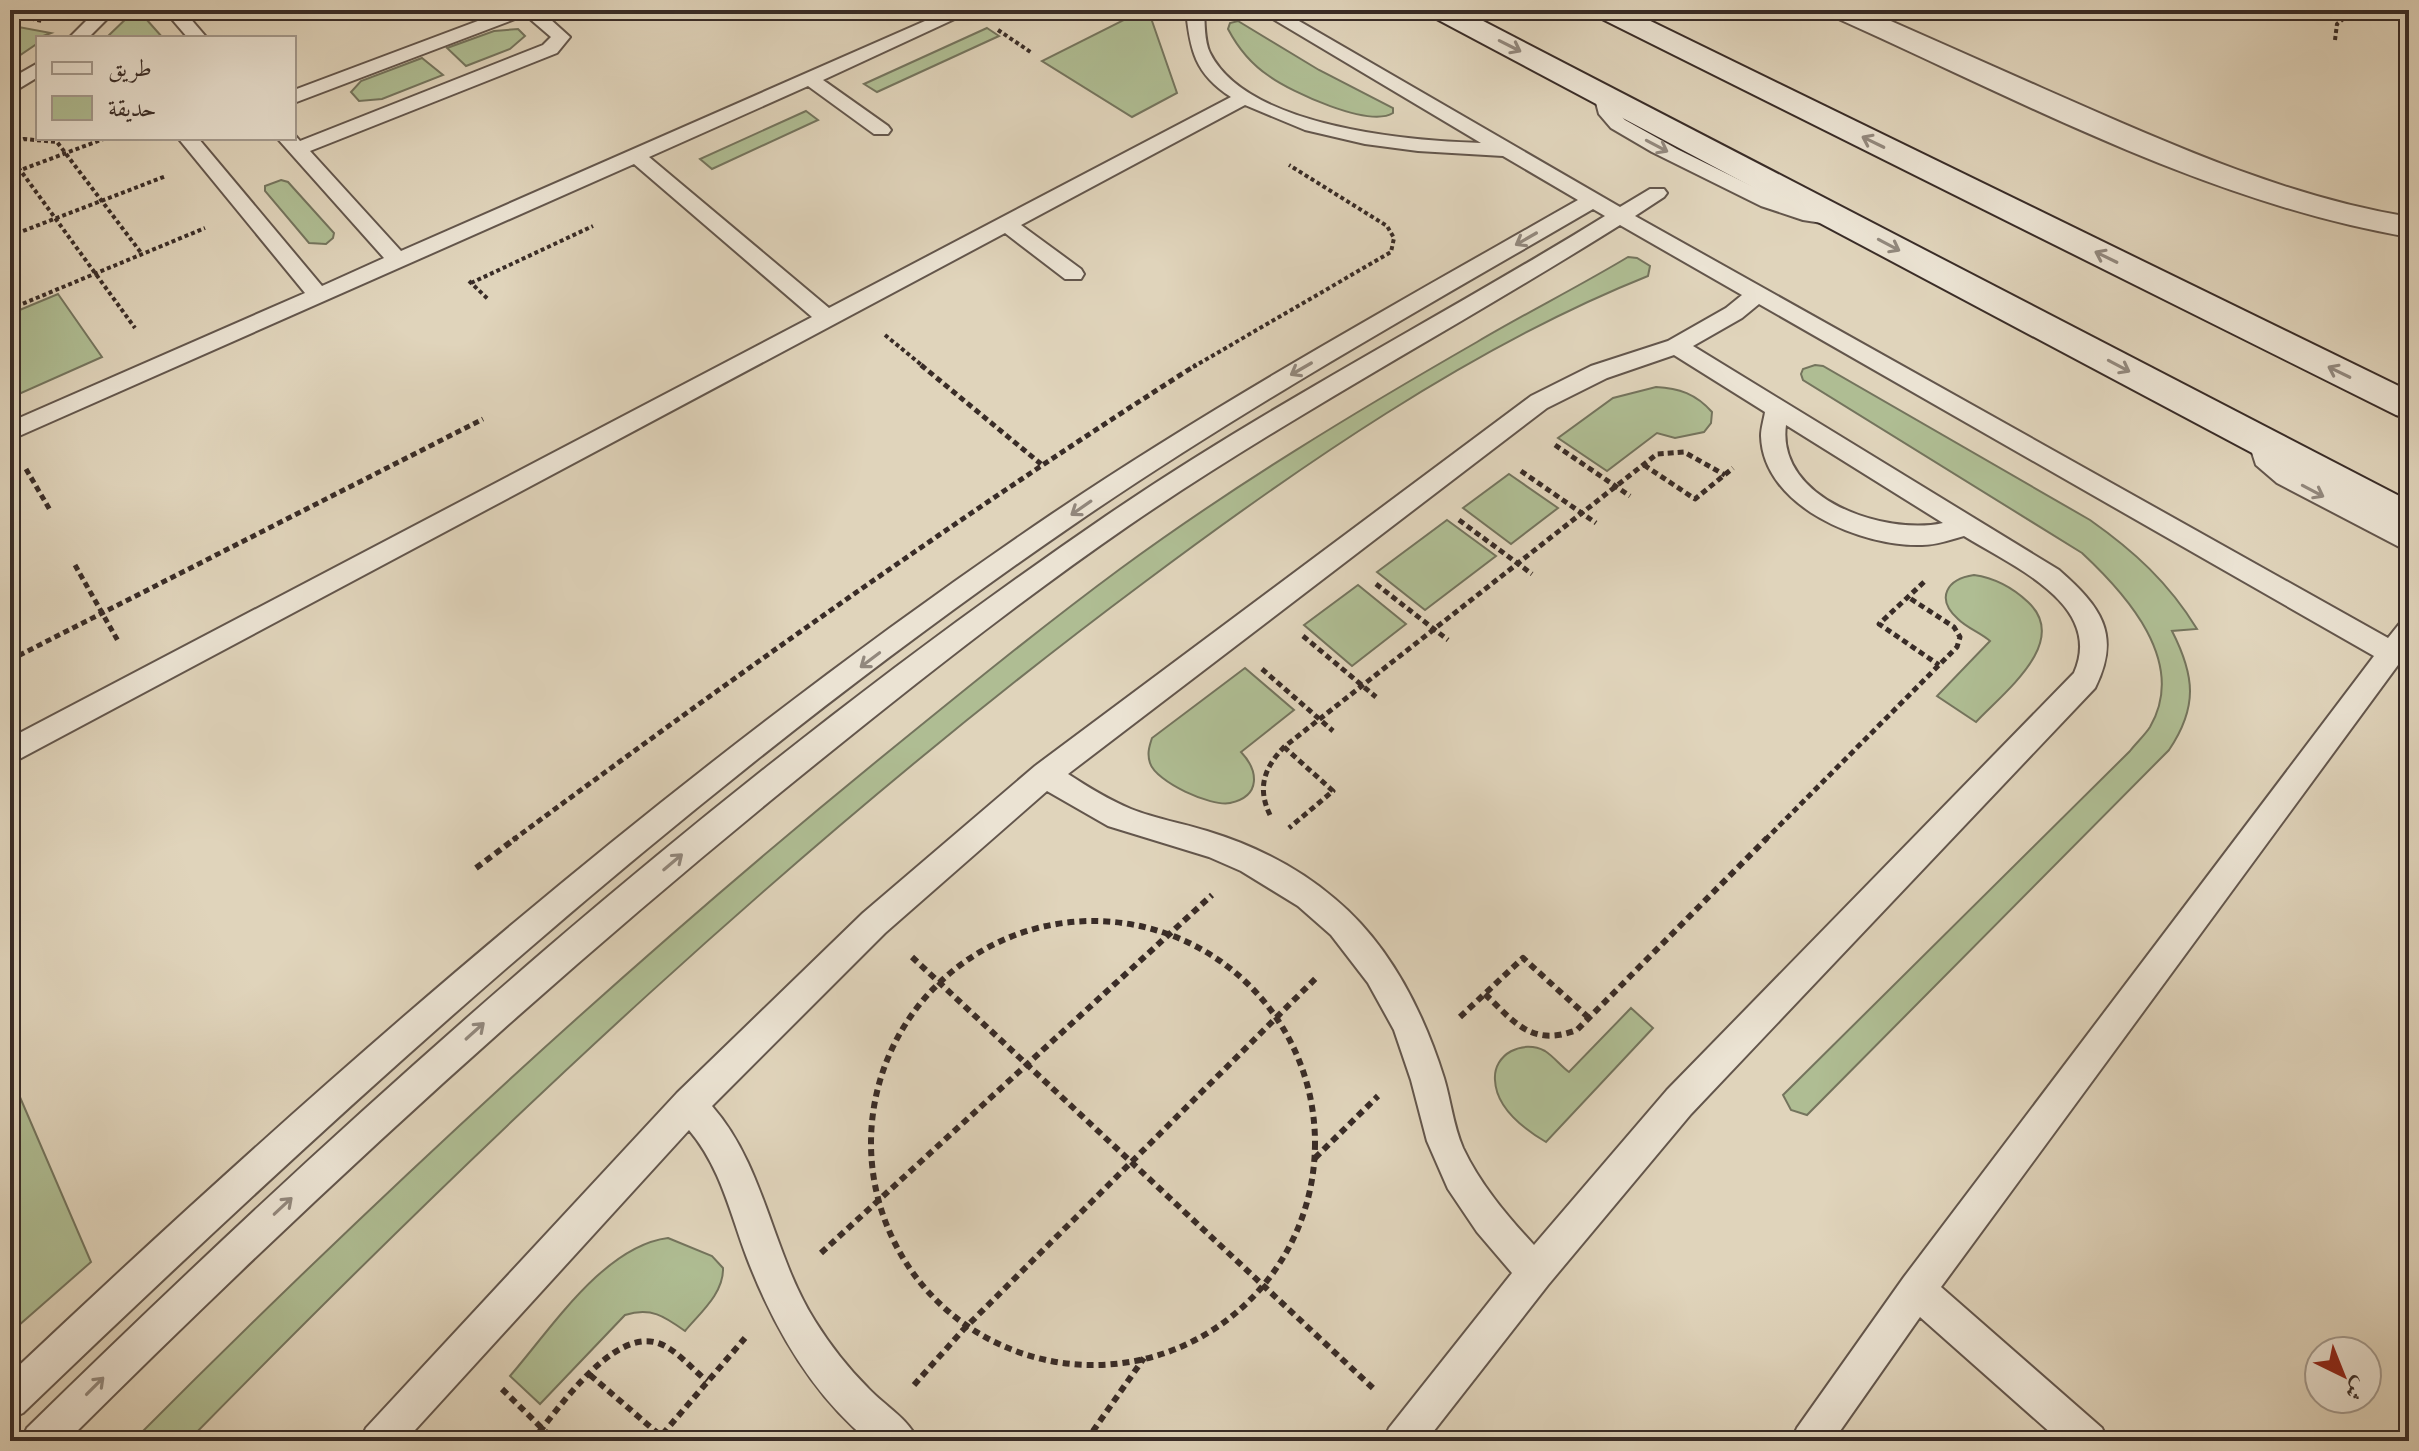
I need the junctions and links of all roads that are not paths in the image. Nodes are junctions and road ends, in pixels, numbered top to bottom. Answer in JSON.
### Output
{"nodes":[{"id":1,"x":107,"y":10,"type":"edge"},
{"id":2,"x":173,"y":10,"type":"edge"},
{"id":3,"x":965,"y":10,"type":"edge"},
{"id":4,"x":1195,"y":10,"type":"edge"},
{"id":5,"x":1267,"y":10,"type":"edge"},
{"id":6,"x":1441,"y":10,"type":"edge"},
{"id":7,"x":1606,"y":10,"type":"edge"},
{"id":8,"x":1842,"y":10,"type":"edge"},
{"id":9,"x":80,"y":36,"type":"edge"},
{"id":10,"x":196,"y":36,"type":"edge"},
{"id":11,"x":36,"y":70,"type":"edge"},
{"id":12,"x":809,"y":78,"type":"junction"},
{"id":13,"x":36,"y":87,"type":"edge"},
{"id":14,"x":10,"y":88,"type":"edge"},
{"id":15,"x":1604,"y":95,"type":"junction"},
{"id":16,"x":10,"y":96,"type":"edge"},
{"id":17,"x":296,"y":96,"type":"edge"},
{"id":18,"x":1244,"y":98,"type":"junction"},
{"id":19,"x":881,"y":130,"type":"dead end"},
{"id":20,"x":190,"y":140,"type":"edge"},
{"id":21,"x":292,"y":143,"type":"edge"},
{"id":22,"x":1509,"y":150,"type":"junction"},
{"id":23,"x":635,"y":155,"type":"junction"},
{"id":24,"x":1696,"y":167,"type":"junction"},
{"id":25,"x":1593,"y":200,"type":"junction"},
{"id":26,"x":1620,"y":216,"type":"junction"},
{"id":27,"x":1841,"y":220,"type":"junction"},
{"id":28,"x":1006,"y":224,"type":"junction"},
{"id":29,"x":2409,"y":227,"type":"edge"},
{"id":30,"x":398,"y":260,"type":"junction"},
{"id":31,"x":1073,"y":274,"type":"dead end"},
{"id":32,"x":1757,"y":294,"type":"junction"},
{"id":33,"x":318,"y":295,"type":"junction"},
{"id":34,"x":828,"y":319,"type":"junction"},
{"id":35,"x":1676,"y":346,"type":"junction"},
{"id":36,"x":2409,"y":406,"type":"edge"},
{"id":37,"x":1774,"y":423,"type":"junction"},
{"id":38,"x":10,"y":432,"type":"edge"},
{"id":39,"x":2260,"y":440,"type":"junction"},
{"id":40,"x":2409,"y":519,"type":"edge"},
{"id":41,"x":1972,"y":529,"type":"junction"},
{"id":42,"x":2409,"y":542,"type":"edge"},
{"id":43,"x":2400,"y":641,"type":"edge"},
{"id":44,"x":10,"y":752,"type":"edge"},
{"id":45,"x":1045,"y":775,"type":"junction"},
{"id":46,"x":689,"y":1105,"type":"junction"},
{"id":47,"x":1535,"y":1272,"type":"junction"},
{"id":48,"x":1917,"y":1290,"type":"junction"},
{"id":49,"x":10,"y":1400,"type":"edge"},
{"id":50,"x":888,"y":1433,"type":"edge"},
{"id":51,"x":1408,"y":1434,"type":"edge"},
{"id":52,"x":40,"y":1441,"type":"edge"},
{"id":53,"x":379,"y":1441,"type":"edge"},
{"id":54,"x":1810,"y":1441,"type":"edge"},
{"id":55,"x":2089,"y":1441,"type":"edge"}],
"edges":[{"from":1,"to":9,"type":"lane"},
{"from":2,"to":10,"type":"lane"},
{"from":3,"to":12,"type":"lane"},
{"from":4,"to":18,"type":"lane"},
{"from":5,"to":22,"type":"lane"},
{"from":6,"to":15,"type":"main road","one_way":true},
{"from":36,"to":7,"type":"main road","one_way":true},
{"from":8,"to":29,"type":"main road"},
{"from":11,"to":14,"type":"lane"},
{"from":12,"to":19,"type":"lane"},
{"from":12,"to":23,"type":"lane"},
{"from":13,"to":16,"type":"lane"},
{"from":15,"to":24,"type":"lane","one_way":true},
{"from":15,"to":27,"type":"main road"},
{"from":17,"to":21,"type":"lane"},
{"from":18,"to":22,"type":"lane"},
{"from":18,"to":28,"type":"lane"},
{"from":20,"to":33,"type":"lane"},
{"from":21,"to":30,"type":"lane"},
{"from":22,"to":25,"type":"lane"},
{"from":23,"to":30,"type":"lane"},
{"from":23,"to":34,"type":"lane"},
{"from":24,"to":26,"type":"lane"},
{"from":24,"to":27,"type":"lane"},
{"from":25,"to":26,"type":"lane"},
{"from":25,"to":49,"type":"lane","one_way":true},
{"from":26,"to":32,"type":"lane"},
{"from":52,"to":26,"type":"lane","one_way":true},
{"from":27,"to":39,"type":"main road","one_way":true},
{"from":28,"to":31,"type":"lane"},
{"from":28,"to":34,"type":"lane"},
{"from":30,"to":33,"type":"lane"},
{"from":32,"to":35,"type":"lane"},
{"from":32,"to":43,"type":"lane"},
{"from":33,"to":38,"type":"lane"},
{"from":34,"to":44,"type":"lane"},
{"from":35,"to":37,"type":"lane"},
{"from":35,"to":45,"type":"lane"},
{"from":37,"to":41,"type":"lane"},
{"from":37,"to":41,"type":"lane"},
{"from":39,"to":40,"type":"main road"},
{"from":39,"to":42,"type":"lane","one_way":true},
{"from":41,"to":47,"type":"lane"},
{"from":43,"to":48,"type":"lane"},
{"from":45,"to":46,"type":"lane"},
{"from":45,"to":47,"type":"lane"},
{"from":46,"to":50,"type":"lane"},
{"from":46,"to":53,"type":"lane"},
{"from":47,"to":51,"type":"lane"},
{"from":48,"to":54,"type":"lane"},
{"from":48,"to":55,"type":"lane"}]}
